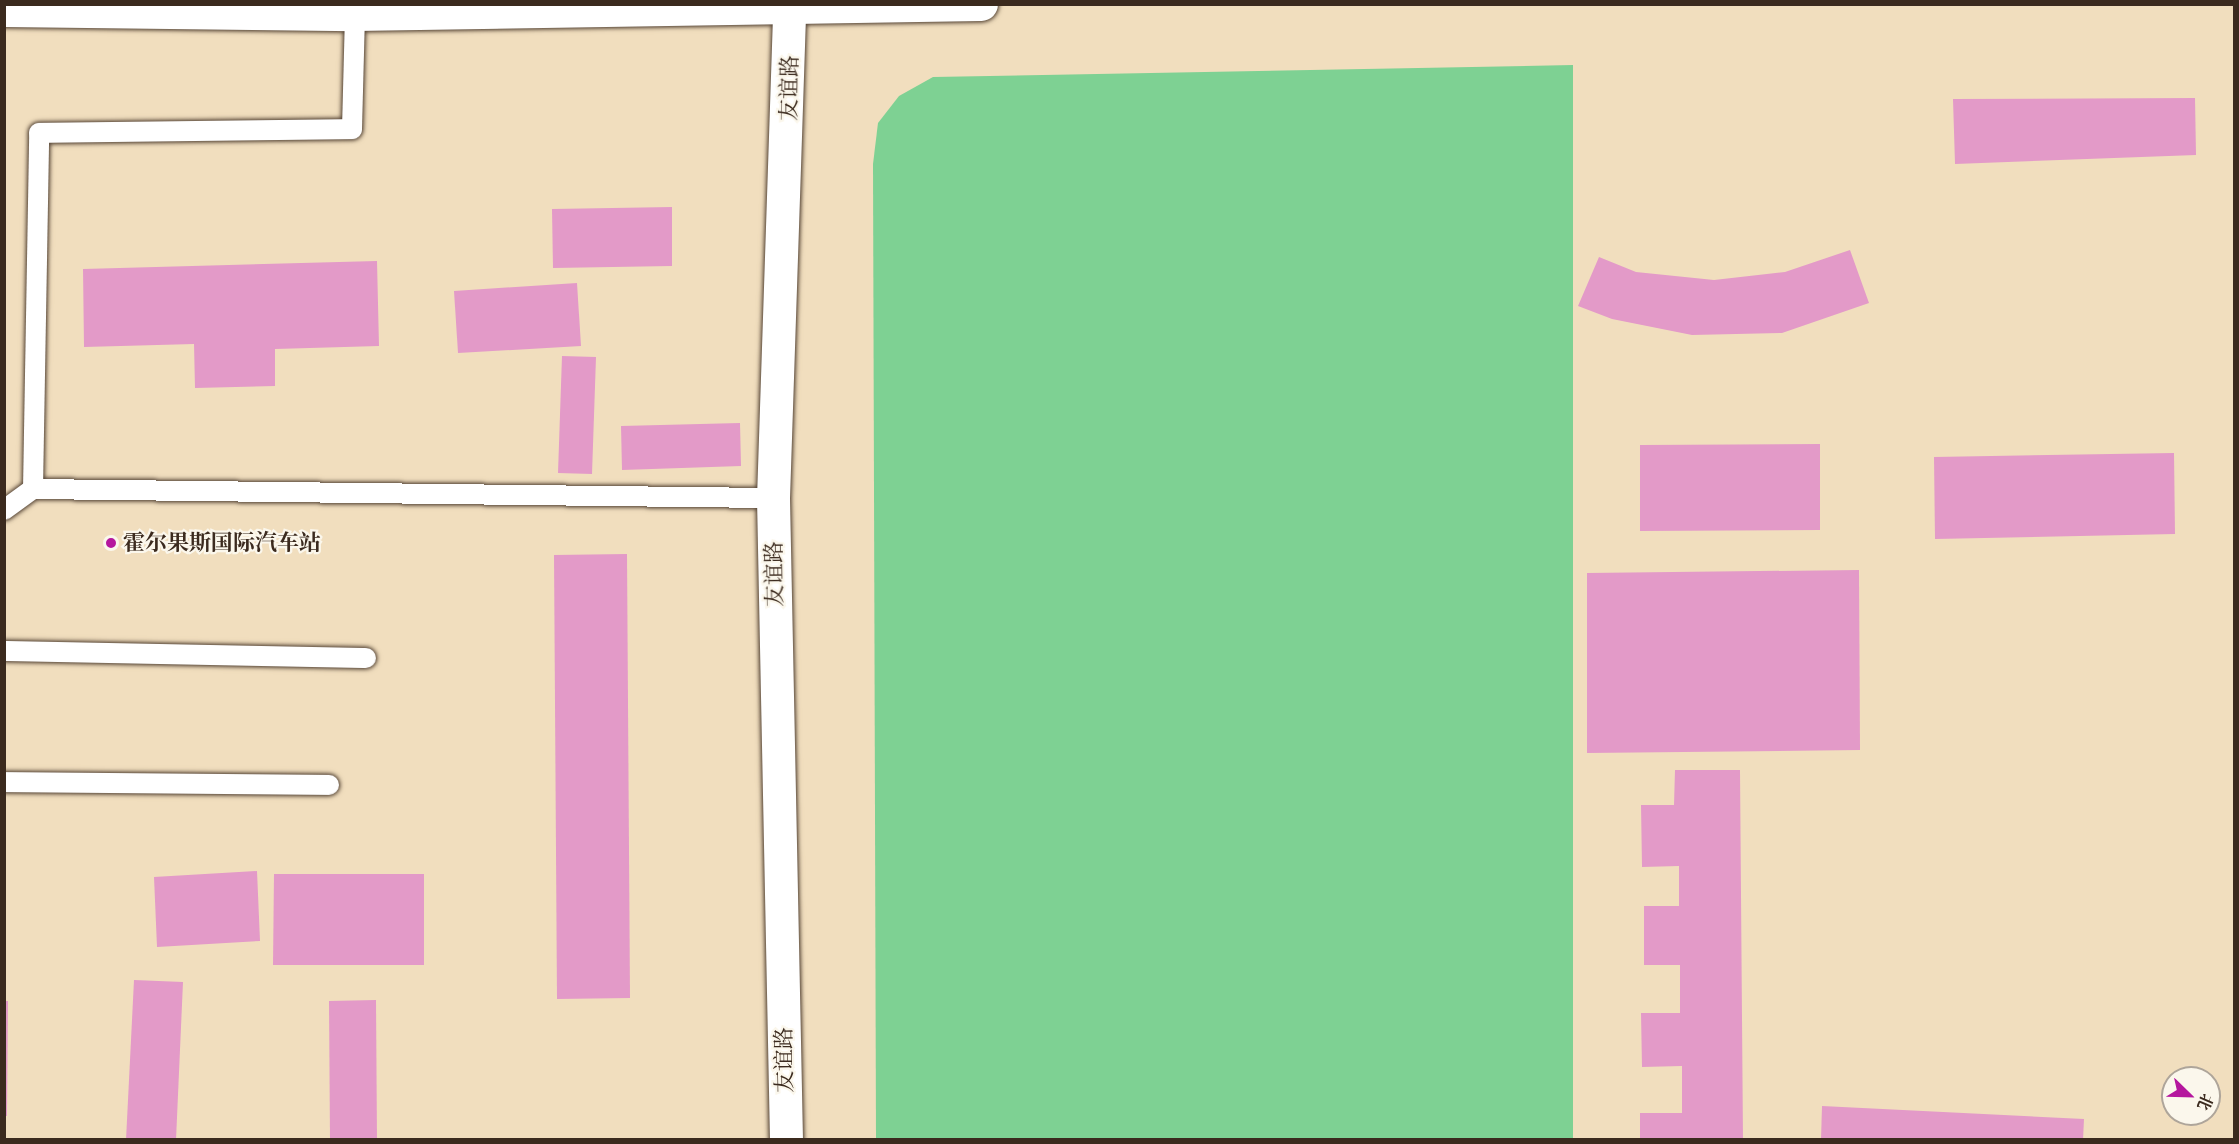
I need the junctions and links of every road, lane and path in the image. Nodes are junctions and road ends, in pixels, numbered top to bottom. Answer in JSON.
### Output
{"nodes":[{"id":1,"x":981,"y":4,"type":"edge"},
{"id":2,"x":789,"y":8,"type":"junction"},
{"id":3,"x":4,"y":10,"type":"edge"},
{"id":4,"x":355,"y":14,"type":"junction"},
{"id":5,"x":33,"y":489,"type":"junction"},
{"id":6,"x":773,"y":498,"type":"junction"},
{"id":7,"x":4,"y":510,"type":"edge"},
{"id":8,"x":4,"y":651,"type":"edge"},
{"id":9,"x":366,"y":658,"type":"dead end"},
{"id":10,"x":4,"y":782,"type":"edge"},
{"id":11,"x":329,"y":785,"type":"dead end"},
{"id":12,"x":786,"y":1140,"type":"edge"}],
"edges":[{"from":1,"to":2,"type":"main road"},
{"from":2,"to":4,"type":"main road"},
{"from":2,"to":6,"type":"main road","name":"友谊路"},
{"from":3,"to":4,"type":"main road"},
{"from":4,"to":5,"type":"lane"},
{"from":5,"to":6,"type":"lane"},
{"from":5,"to":7,"type":"lane"},
{"from":6,"to":12,"type":"main road","name":"友谊路"},
{"from":8,"to":9,"type":"lane"},
{"from":10,"to":11,"type":"lane"}]}
